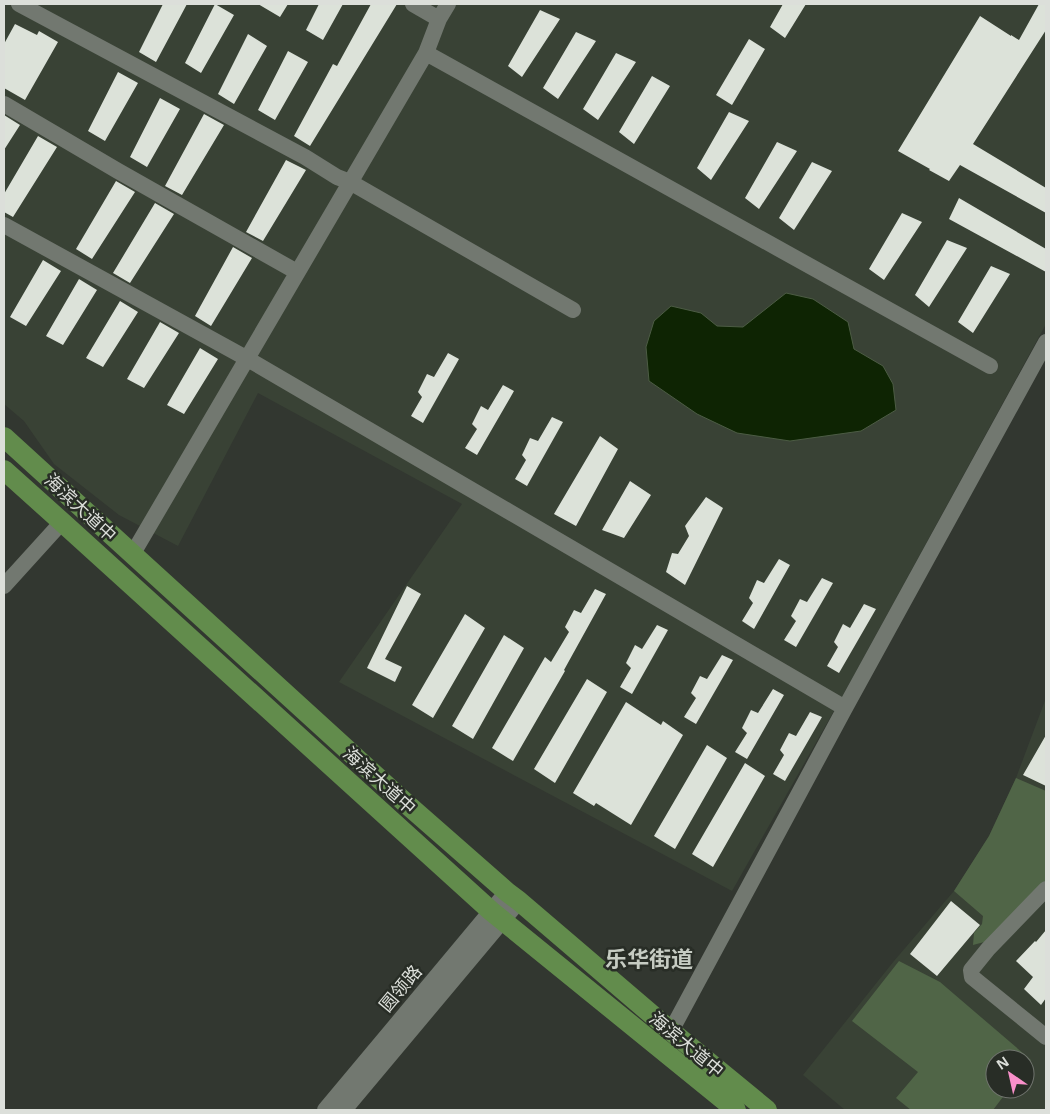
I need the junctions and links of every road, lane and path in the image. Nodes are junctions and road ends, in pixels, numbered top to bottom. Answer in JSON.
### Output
{"nodes":[{"id":1,"x":19,"y":4,"type":"edge"},
{"id":2,"x":414,"y":4,"type":"edge"},
{"id":3,"x":448,"y":4,"type":"edge"},
{"id":4,"x":440,"y":19,"type":"junction"},
{"id":5,"x":426,"y":53,"type":"junction"},
{"id":6,"x":4,"y":104,"type":"edge"},
{"id":7,"x":350,"y":182,"type":"junction"},
{"id":8,"x":4,"y":225,"type":"edge"},
{"id":9,"x":297,"y":272,"type":"junction"},
{"id":10,"x":573,"y":310,"type":"dead end"},
{"id":11,"x":1046,"y":342,"type":"edge"},
{"id":12,"x":246,"y":358,"type":"junction"},
{"id":13,"x":990,"y":366,"type":"dead end"},
{"id":14,"x":4,"y":438,"type":"edge"},
{"id":15,"x":4,"y":470,"type":"edge"},
{"id":16,"x":62,"y":522,"type":"junction"},
{"id":17,"x":132,"y":554,"type":"junction"},
{"id":18,"x":4,"y":586,"type":"edge"},
{"id":19,"x":844,"y":708,"type":"junction"},
{"id":20,"x":1046,"y":889,"type":"edge"},
{"id":21,"x":513,"y":896,"type":"junction"},
{"id":22,"x":496,"y":916,"type":"junction"},
{"id":23,"x":671,"y":1031,"type":"junction"},
{"id":24,"x":1045,"y":1033,"type":"edge"},
{"id":25,"x":325,"y":1110,"type":"edge"},
{"id":26,"x":344,"y":1110,"type":"edge"},
{"id":27,"x":736,"y":1110,"type":"edge"},
{"id":28,"x":767,"y":1110,"type":"edge"}],
"edges":[{"from":1,"to":7,"type":"street"},
{"from":2,"to":4,"type":"street"},
{"from":3,"to":4,"type":"street"},
{"from":4,"to":5,"type":"street"},
{"from":5,"to":7,"type":"street"},
{"from":5,"to":13,"type":"street"},
{"from":6,"to":9,"type":"street"},
{"from":7,"to":9,"type":"street"},
{"from":7,"to":10,"type":"street"},
{"from":8,"to":12,"type":"street"},
{"from":9,"to":12,"type":"street"},
{"from":11,"to":19,"type":"street"},
{"from":12,"to":17,"type":"street"},
{"from":12,"to":19,"type":"street"},
{"from":14,"to":17,"type":"main road","name":"海滨大道中"},
{"from":15,"to":16,"type":"main road","name":"海滨大道中"},
{"from":16,"to":18,"type":"street"},
{"from":16,"to":22,"type":"main road","name":"海滨大道中"},
{"from":17,"to":21,"type":"main road","name":"海滨大道中"},
{"from":19,"to":23,"type":"street"},
{"from":20,"to":24,"type":"street"},
{"from":21,"to":22,"type":"street","name":"圆领路"},
{"from":21,"to":23,"type":"main road","name":"海滨大道中"},
{"from":22,"to":25,"type":"street","name":"圆领路"},
{"from":22,"to":26,"type":"street","name":"圆领路"},
{"from":22,"to":27,"type":"main road","name":"海滨大道中"},
{"from":23,"to":28,"type":"main road","name":"海滨大道中"}]}
